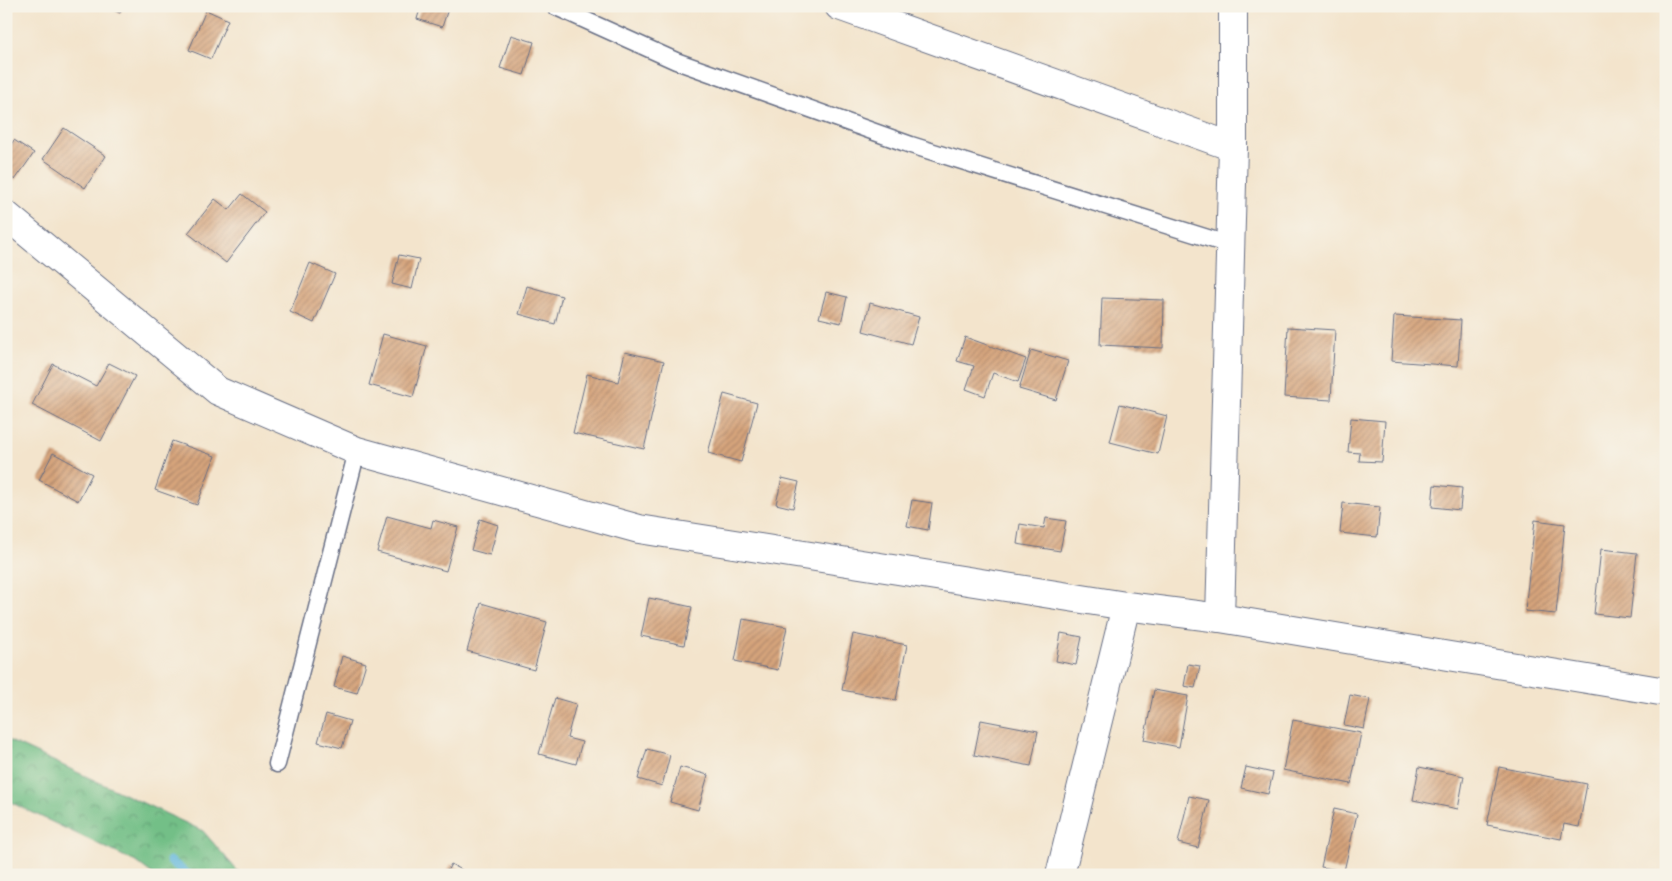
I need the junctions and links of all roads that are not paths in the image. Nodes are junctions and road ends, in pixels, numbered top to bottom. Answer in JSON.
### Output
{"nodes":[{"id":1,"x":554,"y":6,"type":"edge"},
{"id":2,"x":839,"y":6,"type":"edge"},
{"id":3,"x":1233,"y":6,"type":"edge"},
{"id":4,"x":1233,"y":147,"type":"junction"},
{"id":5,"x":6,"y":215,"type":"edge"},
{"id":6,"x":1230,"y":245,"type":"junction"},
{"id":7,"x":357,"y":451,"type":"junction"},
{"id":8,"x":1126,"y":606,"type":"junction"},
{"id":9,"x":1220,"y":618,"type":"junction"},
{"id":10,"x":1666,"y":692,"type":"edge"},
{"id":11,"x":277,"y":764,"type":"dead end"},
{"id":12,"x":1060,"y":875,"type":"edge"}],
"edges":[{"from":1,"to":6,"type":"lane"},
{"from":2,"to":4,"type":"street"},
{"from":3,"to":4,"type":"street"},
{"from":4,"to":6,"type":"street"},
{"from":5,"to":7,"type":"street"},
{"from":6,"to":9,"type":"street"},
{"from":7,"to":8,"type":"street"},
{"from":7,"to":11,"type":"lane"},
{"from":8,"to":9,"type":"street"},
{"from":8,"to":12,"type":"street"},
{"from":9,"to":10,"type":"street"}]}
